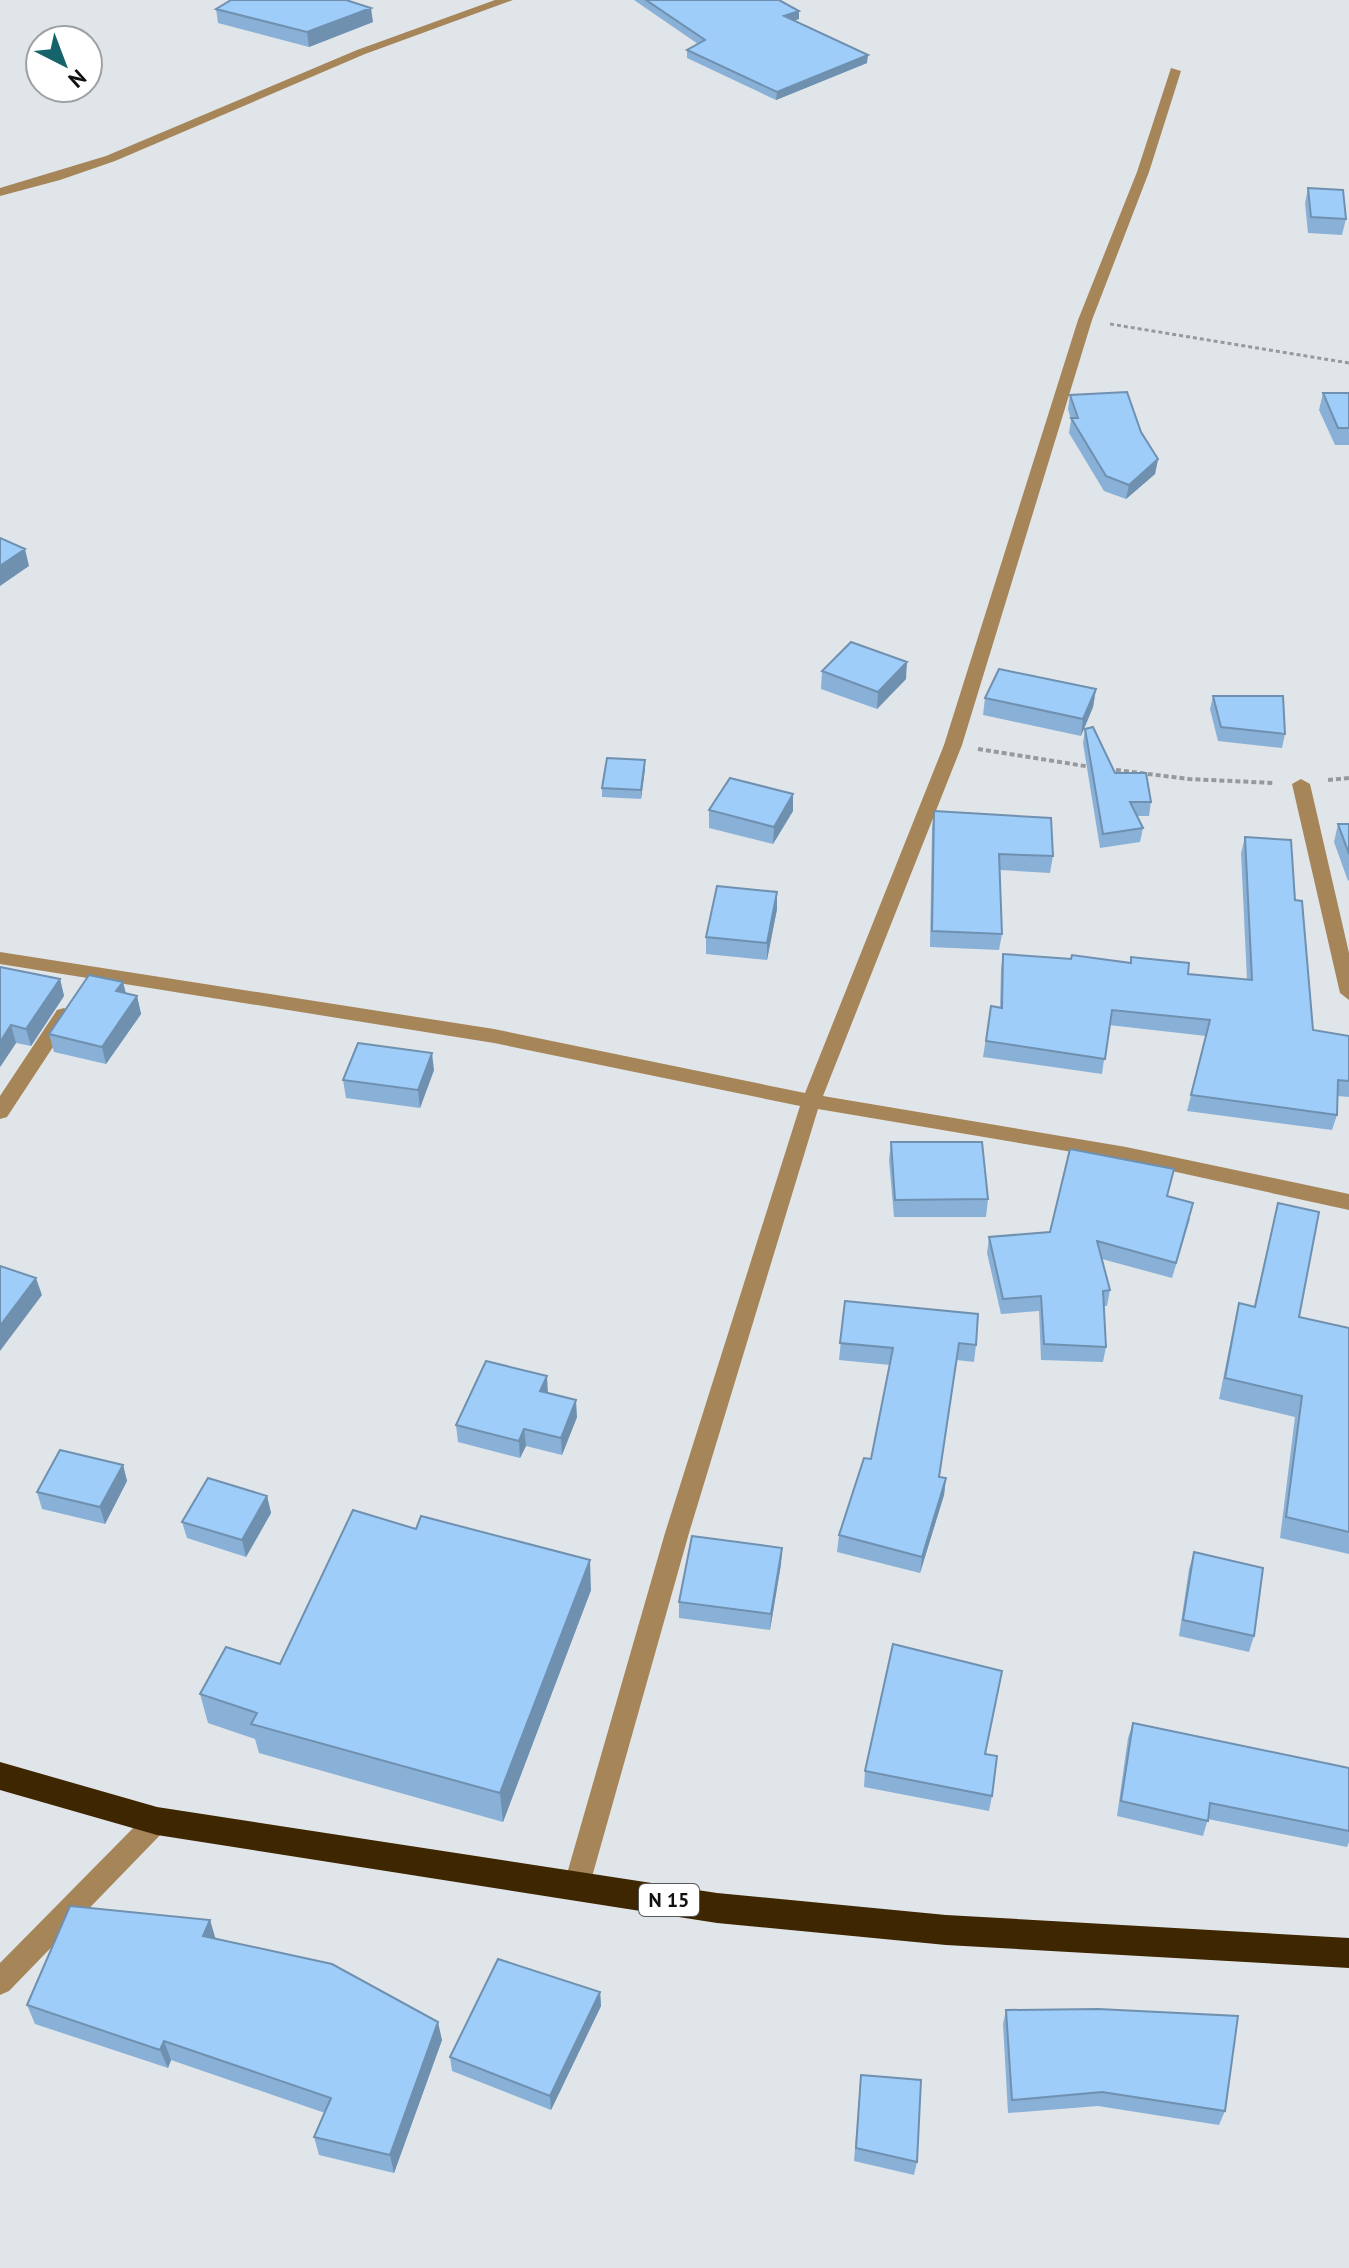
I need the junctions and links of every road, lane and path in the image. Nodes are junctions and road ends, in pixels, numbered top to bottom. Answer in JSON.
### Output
{"nodes":[{"id":1,"x":507,"y":0,"type":"edge"},
{"id":2,"x":1175,"y":71,"type":"dead end"},
{"id":3,"x":0,"y":192,"type":"edge"},
{"id":4,"x":1085,"y":320,"type":"junction"},
{"id":5,"x":1349,"y":363,"type":"edge"},
{"id":6,"x":953,"y":745,"type":"junction"},
{"id":7,"x":1349,"y":778,"type":"edge"},
{"id":8,"x":1301,"y":784,"type":"junction"},
{"id":9,"x":0,"y":958,"type":"edge"},
{"id":10,"x":84,"y":986,"type":"junction"},
{"id":11,"x":1349,"y":993,"type":"edge"},
{"id":12,"x":811,"y":1101,"type":"junction"},
{"id":13,"x":0,"y":1112,"type":"edge"},
{"id":14,"x":1349,"y":1202,"type":"edge"},
{"id":15,"x":0,"y":1776,"type":"edge"},
{"id":16,"x":157,"y":1821,"type":"junction"},
{"id":17,"x":577,"y":1884,"type":"junction"},
{"id":18,"x":1349,"y":1953,"type":"edge"},
{"id":19,"x":0,"y":1982,"type":"edge"}],
"edges":[{"from":1,"to":3,"type":"street"},
{"from":2,"to":4,"type":"street"},
{"from":4,"to":5,"type":"path"},
{"from":4,"to":6,"type":"street"},
{"from":6,"to":8,"type":"path"},
{"from":6,"to":12,"type":"street"},
{"from":7,"to":8,"type":"path"},
{"from":8,"to":11,"type":"street"},
{"from":9,"to":10,"type":"street"},
{"from":10,"to":12,"type":"street"},
{"from":10,"to":13,"type":"street"},
{"from":12,"to":14,"type":"street"},
{"from":12,"to":17,"type":"street"},
{"from":15,"to":16,"type":"highway","number":"N 15"},
{"from":16,"to":17,"type":"highway","number":"N 15"},
{"from":16,"to":19,"type":"street"},
{"from":17,"to":18,"type":"highway","number":"N 15"}]}
